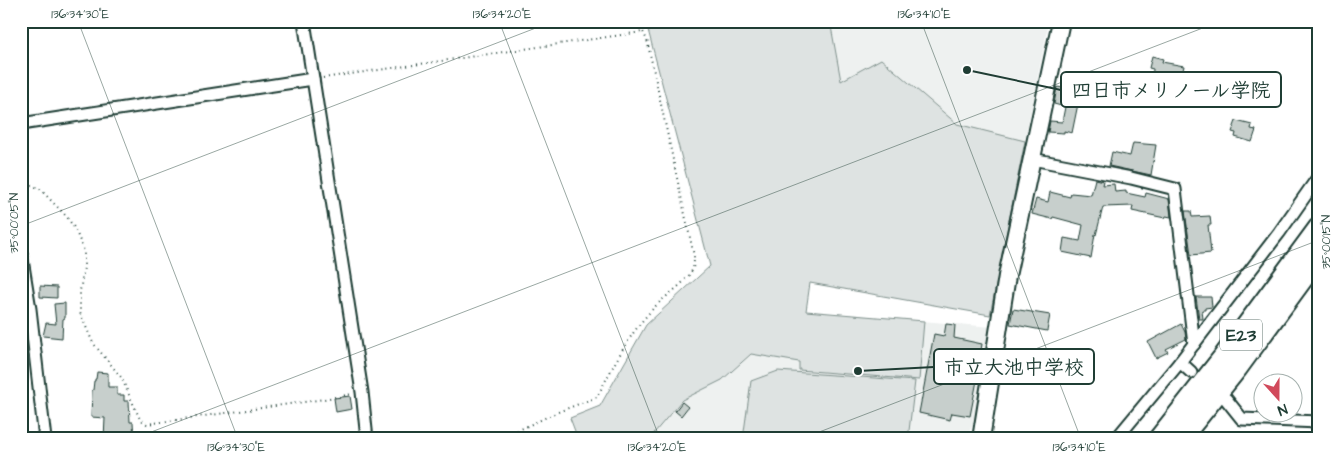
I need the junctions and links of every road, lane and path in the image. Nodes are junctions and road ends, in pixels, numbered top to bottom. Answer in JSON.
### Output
{"nodes":[{"id":1,"x":304,"y":21,"type":"edge"},
{"id":2,"x":638,"y":21,"type":"edge"},
{"id":3,"x":1061,"y":21,"type":"edge"},
{"id":4,"x":642,"y":32,"type":"junction"},
{"id":5,"x":313,"y":79,"type":"junction"},
{"id":6,"x":21,"y":124,"type":"edge"},
{"id":7,"x":1032,"y":159,"type":"junction"},
{"id":8,"x":1319,"y":176,"type":"edge"},
{"id":9,"x":21,"y":184,"type":"edge"},
{"id":10,"x":1319,"y":228,"type":"edge"},
{"id":11,"x":21,"y":253,"type":"edge"},
{"id":12,"x":1319,"y":256,"type":"edge"},
{"id":13,"x":1194,"y":344,"type":"junction"},
{"id":14,"x":1180,"y":362,"type":"junction"},
{"id":15,"x":1192,"y":372,"type":"dead end"},
{"id":16,"x":362,"y":392,"type":"junction"},
{"id":17,"x":1226,"y":399,"type":"dead end"},
{"id":18,"x":1319,"y":422,"type":"edge"},
{"id":19,"x":45,"y":439,"type":"edge"},
{"id":20,"x":367,"y":439,"type":"edge"},
{"id":21,"x":499,"y":439,"type":"edge"},
{"id":22,"x":981,"y":439,"type":"edge"},
{"id":23,"x":1116,"y":439,"type":"edge"},
{"id":24,"x":1159,"y":439,"type":"edge"},
{"id":25,"x":1180,"y":439,"type":"edge"}],
"edges":[{"from":1,"to":5,"type":"street"},
{"from":2,"to":4,"type":"path"},
{"from":3,"to":7,"type":"street"},
{"from":4,"to":5,"type":"path"},
{"from":4,"to":21,"type":"path"},
{"from":5,"to":6,"type":"street"},
{"from":5,"to":16,"type":"street"},
{"from":7,"to":13,"type":"street"},
{"from":7,"to":22,"type":"street"},
{"from":8,"to":13,"type":"street"},
{"from":9,"to":16,"type":"path"},
{"from":10,"to":24,"type":"highway","number":"E23"},
{"from":11,"to":19,"type":"street"},
{"from":12,"to":25,"type":"highway","number":"E23"},
{"from":13,"to":14,"type":"street"},
{"from":14,"to":15,"type":"street"},
{"from":14,"to":23,"type":"street"},
{"from":16,"to":20,"type":"street"},
{"from":17,"to":18,"type":"street"}]}
